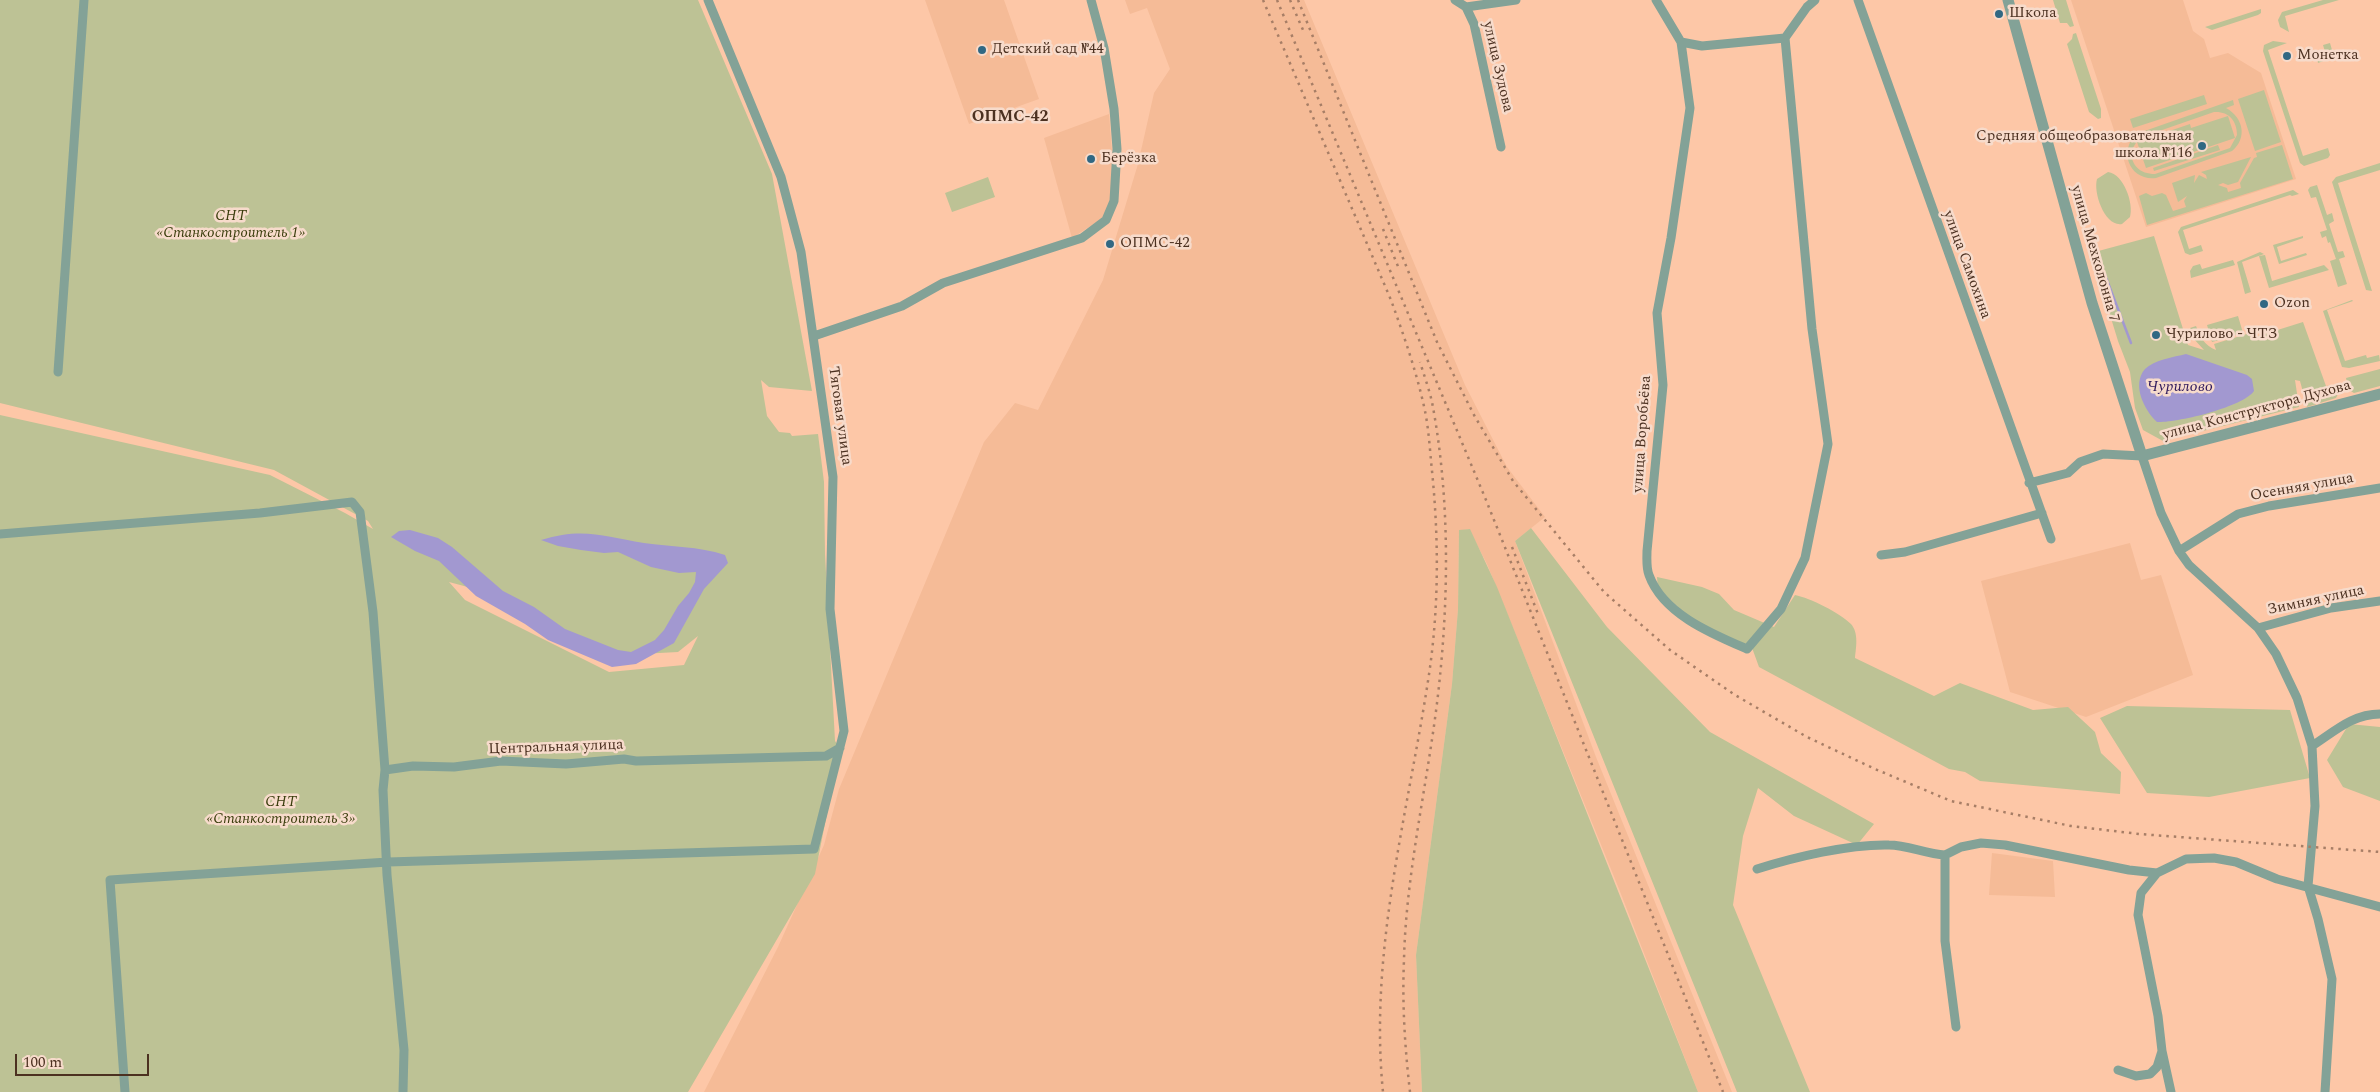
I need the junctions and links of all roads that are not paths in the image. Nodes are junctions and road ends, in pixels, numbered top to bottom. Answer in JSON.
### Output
{"nodes":[{"id":1,"x":84,"y":0,"type":"edge"},
{"id":2,"x":708,"y":0,"type":"edge"},
{"id":3,"x":1091,"y":0,"type":"edge"},
{"id":4,"x":1455,"y":0,"type":"edge"},
{"id":5,"x":1516,"y":0,"type":"edge"},
{"id":6,"x":1656,"y":0,"type":"edge"},
{"id":7,"x":1816,"y":0,"type":"edge"},
{"id":8,"x":1858,"y":0,"type":"edge"},
{"id":9,"x":2008,"y":0,"type":"edge"},
{"id":10,"x":1466,"y":7,"type":"junction"},
{"id":11,"x":1785,"y":38,"type":"junction"},
{"id":12,"x":1681,"y":42,"type":"junction"},
{"id":13,"x":1502,"y":147,"type":"dead end"},
{"id":14,"x":814,"y":336,"type":"junction"},
{"id":15,"x":58,"y":372,"type":"dead end"},
{"id":16,"x":2380,"y":394,"type":"edge"},
{"id":17,"x":2142,"y":456,"type":"junction"},
{"id":18,"x":2029,"y":483,"type":"junction"},
{"id":19,"x":2380,"y":488,"type":"edge"},
{"id":20,"x":2042,"y":513,"type":"junction"},
{"id":21,"x":0,"y":534,"type":"edge"},
{"id":22,"x":2050,"y":539,"type":"dead end"},
{"id":23,"x":2179,"y":551,"type":"junction"},
{"id":24,"x":1881,"y":556,"type":"dead end"},
{"id":25,"x":2380,"y":601,"type":"edge"},
{"id":26,"x":2258,"y":628,"type":"junction"},
{"id":27,"x":2380,"y":714,"type":"edge"},
{"id":28,"x":2312,"y":746,"type":"junction"},
{"id":29,"x":840,"y":748,"type":"junction"},
{"id":30,"x":385,"y":770,"type":"junction"},
{"id":31,"x":1945,"y":855,"type":"junction"},
{"id":32,"x":388,"y":862,"type":"junction"},
{"id":33,"x":1757,"y":869,"type":"dead end"},
{"id":34,"x":2157,"y":873,"type":"junction"},
{"id":35,"x":2308,"y":886,"type":"junction"},
{"id":36,"x":2380,"y":907,"type":"edge"},
{"id":37,"x":1956,"y":1027,"type":"dead end"},
{"id":38,"x":2162,"y":1051,"type":"junction"},
{"id":39,"x":2118,"y":1070,"type":"dead end"},
{"id":40,"x":125,"y":1092,"type":"edge"},
{"id":41,"x":403,"y":1092,"type":"edge"},
{"id":42,"x":2171,"y":1092,"type":"edge"},
{"id":43,"x":2325,"y":1092,"type":"edge"}],
"edges":[{"from":1,"to":15,"type":"street"},
{"from":2,"to":14,"type":"street","name":"Тяговая улица"},
{"from":3,"to":14,"type":"street"},
{"from":4,"to":10,"type":"street","name":"улица Зудова"},
{"from":5,"to":10,"type":"street"},
{"from":6,"to":12,"type":"street","name":"улица Воробьёва"},
{"from":7,"to":11,"type":"street"},
{"from":8,"to":18,"type":"street","name":"улица Самохина"},
{"from":9,"to":17,"type":"street","name":"улица Мехколонна 7"},
{"from":10,"to":13,"type":"street","name":"улица Зудова"},
{"from":11,"to":12,"type":"street"},
{"from":11,"to":12,"type":"street","name":"улица Воробьёва"},
{"from":14,"to":29,"type":"street","name":"Тяговая улица"},
{"from":16,"to":17,"type":"street","name":"улица Конструктора Духова"},
{"from":17,"to":18,"type":"street"},
{"from":17,"to":23,"type":"street"},
{"from":18,"to":20,"type":"street","name":"улица Самохина"},
{"from":19,"to":23,"type":"street","name":"Осенняя улица"},
{"from":20,"to":22,"type":"street","name":"улица Самохина"},
{"from":20,"to":24,"type":"street"},
{"from":21,"to":30,"type":"street"},
{"from":23,"to":26,"type":"street"},
{"from":25,"to":26,"type":"street","name":"Зимняя улица"},
{"from":26,"to":28,"type":"street"},
{"from":27,"to":28,"type":"street"},
{"from":28,"to":35,"type":"street"},
{"from":29,"to":30,"type":"street","name":"Центральная улица"},
{"from":29,"to":32,"type":"street","name":"Тяговая улица"},
{"from":30,"to":32,"type":"street"},
{"from":31,"to":33,"type":"street"},
{"from":31,"to":34,"type":"street"},
{"from":31,"to":37,"type":"street"},
{"from":32,"to":40,"type":"street"},
{"from":32,"to":41,"type":"street"},
{"from":34,"to":35,"type":"street"},
{"from":34,"to":38,"type":"street"},
{"from":35,"to":36,"type":"street"},
{"from":35,"to":43,"type":"street"},
{"from":38,"to":39,"type":"street"},
{"from":38,"to":42,"type":"street"}]}
